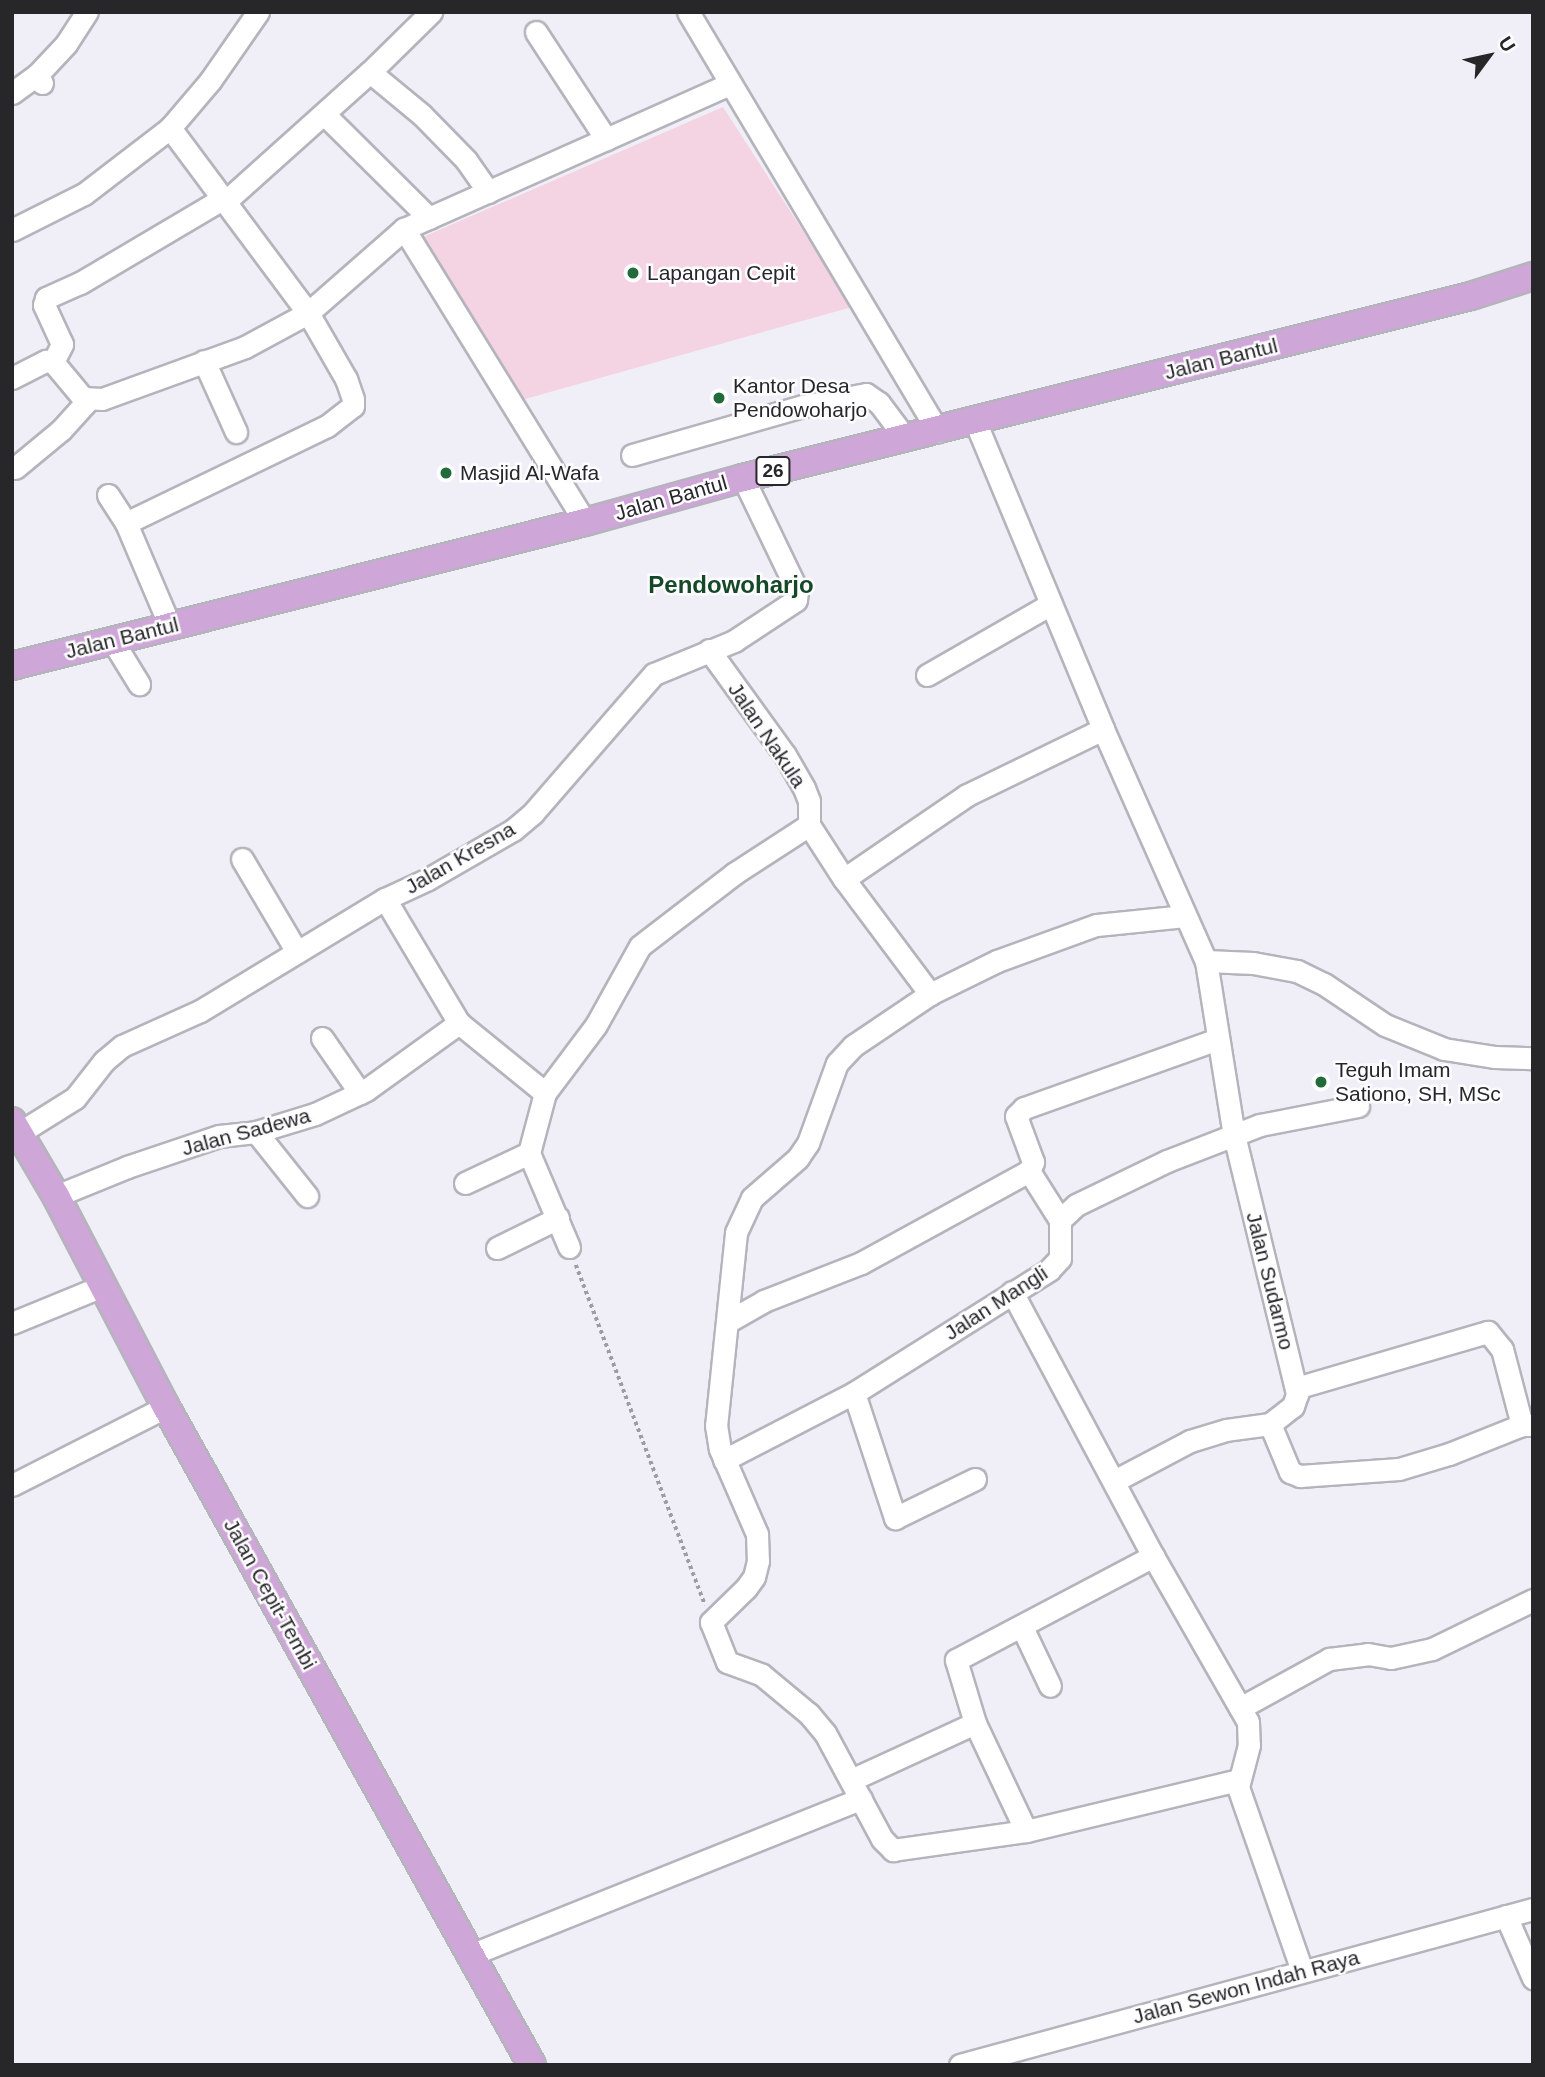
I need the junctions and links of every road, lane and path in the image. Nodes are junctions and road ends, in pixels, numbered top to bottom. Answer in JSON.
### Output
{"nodes":[{"id":1,"x":87,"y":12,"type":"edge"},
{"id":2,"x":258,"y":12,"type":"edge"},
{"id":3,"x":432,"y":12,"type":"edge"},
{"id":4,"x":688,"y":12,"type":"edge"},
{"id":5,"x":536,"y":32,"type":"dead end"},
{"id":6,"x":370,"y":72,"type":"junction"},
{"id":7,"x":729,"y":84,"type":"junction"},
{"id":8,"x":12,"y":93,"type":"edge"},
{"id":9,"x":324,"y":114,"type":"junction"},
{"id":10,"x":170,"y":128,"type":"junction"},
{"id":11,"x":606,"y":139,"type":"junction"},
{"id":12,"x":488,"y":192,"type":"junction"},
{"id":13,"x":225,"y":200,"type":"junction"},
{"id":14,"x":429,"y":218,"type":"junction"},
{"id":15,"x":404,"y":229,"type":"junction"},
{"id":16,"x":12,"y":230,"type":"edge"},
{"id":17,"x":1533,"y":276,"type":"edge"},
{"id":18,"x":307,"y":313,"type":"junction"},
{"id":19,"x":204,"y":361,"type":"junction"},
{"id":20,"x":53,"y":362,"type":"junction"},
{"id":21,"x":12,"y":377,"type":"edge"},
{"id":22,"x":89,"y":399,"type":"junction"},
{"id":23,"x":975,"y":422,"type":"junction"},
{"id":24,"x":938,"y":431,"type":"junction"},
{"id":25,"x":236,"y":432,"type":"dead end"},
{"id":26,"x":906,"y":439,"type":"junction"},
{"id":27,"x":632,"y":456,"type":"dead end"},
{"id":28,"x":15,"y":468,"type":"dead end"},
{"id":29,"x":743,"y":478,"type":"junction"},
{"id":30,"x":108,"y":495,"type":"dead end"},
{"id":31,"x":585,"y":522,"type":"junction"},
{"id":32,"x":126,"y":523,"type":"junction"},
{"id":33,"x":1051,"y":604,"type":"junction"},
{"id":34,"x":170,"y":626,"type":"junction"},
{"id":35,"x":112,"y":640,"type":"junction"},
{"id":36,"x":709,"y":650,"type":"junction"},
{"id":37,"x":12,"y":666,"type":"edge"},
{"id":38,"x":927,"y":675,"type":"dead end"},
{"id":39,"x":139,"y":684,"type":"dead end"},
{"id":40,"x":1103,"y":729,"type":"junction"},
{"id":41,"x":809,"y":825,"type":"junction"},
{"id":42,"x":242,"y":859,"type":"dead end"},
{"id":43,"x":844,"y":879,"type":"junction"},
{"id":44,"x":385,"y":899,"type":"junction"},
{"id":45,"x":1185,"y":916,"type":"junction"},
{"id":46,"x":297,"y":952,"type":"junction"},
{"id":47,"x":1206,"y":961,"type":"junction"},
{"id":48,"x":930,"y":994,"type":"junction"},
{"id":49,"x":459,"y":1023,"type":"junction"},
{"id":50,"x":322,"y":1038,"type":"dead end"},
{"id":51,"x":1218,"y":1039,"type":"junction"},
{"id":52,"x":1533,"y":1058,"type":"edge"},
{"id":53,"x":360,"y":1093,"type":"junction"},
{"id":54,"x":545,"y":1093,"type":"junction"},
{"id":55,"x":1358,"y":1106,"type":"dead end"},
{"id":56,"x":16,"y":1127,"type":"edge"},
{"id":57,"x":256,"y":1132,"type":"junction"},
{"id":58,"x":1234,"y":1135,"type":"junction"},
{"id":59,"x":529,"y":1153,"type":"junction"},
{"id":60,"x":1029,"y":1171,"type":"junction"},
{"id":61,"x":465,"y":1183,"type":"dead end"},
{"id":62,"x":56,"y":1196,"type":"junction"},
{"id":63,"x":307,"y":1196,"type":"dead end"},
{"id":64,"x":558,"y":1219,"type":"junction"},
{"id":65,"x":1060,"y":1220,"type":"junction"},
{"id":66,"x":569,"y":1247,"type":"joint"},
{"id":67,"x":498,"y":1248,"type":"dead end"},
{"id":68,"x":102,"y":1286,"type":"junction"},
{"id":69,"x":1012,"y":1292,"type":"junction"},
{"id":70,"x":727,"y":1322,"type":"junction"},
{"id":71,"x":12,"y":1323,"type":"edge"},
{"id":72,"x":1296,"y":1388,"type":"junction"},
{"id":73,"x":854,"y":1393,"type":"junction"},
{"id":74,"x":166,"y":1407,"type":"junction"},
{"id":75,"x":1270,"y":1424,"type":"junction"},
{"id":76,"x":1528,"y":1425,"type":"edge"},
{"id":77,"x":724,"y":1460,"type":"junction"},
{"id":78,"x":975,"y":1479,"type":"dead end"},
{"id":79,"x":1114,"y":1481,"type":"junction"},
{"id":80,"x":12,"y":1485,"type":"edge"},
{"id":81,"x":1153,"y":1556,"type":"junction"},
{"id":82,"x":1533,"y":1600,"type":"edge"},
{"id":83,"x":711,"y":1622,"type":"junction"},
{"id":84,"x":1022,"y":1627,"type":"junction"},
{"id":85,"x":1050,"y":1686,"type":"dead end"},
{"id":86,"x":1240,"y":1708,"type":"junction"},
{"id":87,"x":975,"y":1723,"type":"junction"},
{"id":88,"x":1238,"y":1780,"type":"junction"},
{"id":89,"x":856,"y":1790,"type":"junction"},
{"id":90,"x":1026,"y":1831,"type":"junction"},
{"id":91,"x":1533,"y":1909,"type":"edge"},
{"id":92,"x":1506,"y":1916,"type":"junction"},
{"id":93,"x":470,"y":1955,"type":"junction"},
{"id":94,"x":1302,"y":1971,"type":"junction"},
{"id":95,"x":1533,"y":1978,"type":"edge"},
{"id":96,"x":532,"y":2065,"type":"edge"},
{"id":97,"x":960,"y":2065,"type":"edge"}],
"edges":[{"from":1,"to":8,"type":"street"},
{"from":2,"to":10,"type":"street"},
{"from":3,"to":6,"type":"street"},
{"from":4,"to":7,"type":"street"},
{"from":5,"to":11,"type":"street"},
{"from":6,"to":9,"type":"street"},
{"from":6,"to":12,"type":"street"},
{"from":7,"to":11,"type":"street"},
{"from":7,"to":24,"type":"street"},
{"from":9,"to":13,"type":"street"},
{"from":9,"to":14,"type":"street"},
{"from":10,"to":13,"type":"street"},
{"from":10,"to":16,"type":"street"},
{"from":11,"to":12,"type":"street"},
{"from":12,"to":14,"type":"street"},
{"from":13,"to":18,"type":"street"},
{"from":13,"to":20,"type":"street"},
{"from":14,"to":15,"type":"street"},
{"from":15,"to":18,"type":"street"},
{"from":15,"to":31,"type":"street"},
{"from":17,"to":23,"type":"main road","name":"Jalan Bantul","number":"26"},
{"from":18,"to":19,"type":"street"},
{"from":18,"to":32,"type":"street"},
{"from":19,"to":22,"type":"street"},
{"from":19,"to":25,"type":"street"},
{"from":20,"to":21,"type":"street"},
{"from":20,"to":22,"type":"street"},
{"from":22,"to":28,"type":"street"},
{"from":23,"to":24,"type":"main road","name":"Jalan Bantul","number":"26"},
{"from":23,"to":33,"type":"street","name":"Jalan Sudarmo"},
{"from":24,"to":26,"type":"main road","name":"Jalan Bantul","number":"26"},
{"from":26,"to":27,"type":"street"},
{"from":26,"to":29,"type":"main road","name":"Jalan Bantul","number":"26"},
{"from":29,"to":31,"type":"main road","name":"Jalan Bantul","number":"26"},
{"from":29,"to":36,"type":"street","name":"Jalan Kresna"},
{"from":30,"to":32,"type":"street"},
{"from":31,"to":34,"type":"main road","name":"Jalan Bantul","number":"26"},
{"from":32,"to":34,"type":"street"},
{"from":33,"to":38,"type":"street"},
{"from":33,"to":40,"type":"street","name":"Jalan Sudarmo"},
{"from":34,"to":35,"type":"main road","name":"Jalan Bantul","number":"26"},
{"from":35,"to":37,"type":"main road","name":"Jalan Bantul","number":"26"},
{"from":35,"to":39,"type":"street"},
{"from":36,"to":41,"type":"street","name":"Jalan Nakula"},
{"from":36,"to":44,"type":"street","name":"Jalan Kresna"},
{"from":40,"to":43,"type":"street"},
{"from":40,"to":45,"type":"street","name":"Jalan Sudarmo"},
{"from":41,"to":43,"type":"street"},
{"from":41,"to":54,"type":"street"},
{"from":42,"to":46,"type":"street"},
{"from":43,"to":48,"type":"street"},
{"from":44,"to":46,"type":"street","name":"Jalan Kresna"},
{"from":44,"to":49,"type":"street"},
{"from":45,"to":47,"type":"street","name":"Jalan Sudarmo"},
{"from":45,"to":48,"type":"street"},
{"from":46,"to":56,"type":"street","name":"Jalan Kresna"},
{"from":47,"to":51,"type":"street","name":"Jalan Sudarmo"},
{"from":47,"to":52,"type":"street"},
{"from":48,"to":70,"type":"street"},
{"from":49,"to":53,"type":"street","name":"Jalan Sadewa"},
{"from":49,"to":54,"type":"street"},
{"from":50,"to":53,"type":"street"},
{"from":51,"to":58,"type":"street","name":"Jalan Sudarmo"},
{"from":51,"to":60,"type":"street"},
{"from":53,"to":57,"type":"street","name":"Jalan Sadewa"},
{"from":54,"to":59,"type":"street"},
{"from":55,"to":58,"type":"street"},
{"from":56,"to":62,"type":"main road","name":"Jalan Cepit-Tembi"},
{"from":57,"to":62,"type":"street","name":"Jalan Sadewa"},
{"from":57,"to":63,"type":"street"},
{"from":58,"to":65,"type":"street"},
{"from":58,"to":72,"type":"street","name":"Jalan Sudarmo"},
{"from":59,"to":61,"type":"street"},
{"from":59,"to":64,"type":"street"},
{"from":60,"to":65,"type":"street"},
{"from":60,"to":70,"type":"street"},
{"from":62,"to":68,"type":"main road","name":"Jalan Cepit-Tembi"},
{"from":64,"to":66,"type":"street"},
{"from":64,"to":67,"type":"street"},
{"from":65,"to":69,"type":"street","name":"Jalan Mangli"},
{"from":66,"to":83,"type":"path"},
{"from":68,"to":71,"type":"street"},
{"from":68,"to":74,"type":"main road","name":"Jalan Cepit-Tembi"},
{"from":69,"to":73,"type":"street","name":"Jalan Mangli"},
{"from":69,"to":79,"type":"street"},
{"from":70,"to":77,"type":"street"},
{"from":72,"to":75,"type":"street"},
{"from":72,"to":76,"type":"street"},
{"from":73,"to":77,"type":"street","name":"Jalan Mangli"},
{"from":73,"to":78,"type":"street"},
{"from":74,"to":80,"type":"street"},
{"from":74,"to":93,"type":"main road","name":"Jalan Cepit-Tembi"},
{"from":75,"to":76,"type":"street"},
{"from":75,"to":79,"type":"street"},
{"from":77,"to":83,"type":"street"},
{"from":79,"to":81,"type":"street"},
{"from":81,"to":84,"type":"street"},
{"from":81,"to":86,"type":"street"},
{"from":82,"to":86,"type":"street"},
{"from":83,"to":89,"type":"street"},
{"from":84,"to":85,"type":"street"},
{"from":84,"to":87,"type":"street"},
{"from":86,"to":88,"type":"street"},
{"from":87,"to":89,"type":"street"},
{"from":87,"to":90,"type":"street"},
{"from":88,"to":90,"type":"street"},
{"from":88,"to":94,"type":"street"},
{"from":89,"to":90,"type":"street"},
{"from":89,"to":93,"type":"street"},
{"from":91,"to":92,"type":"street","name":"Jalan Sewon Indah Raya"},
{"from":92,"to":94,"type":"street","name":"Jalan Sewon Indah Raya"},
{"from":92,"to":95,"type":"street"},
{"from":93,"to":96,"type":"main road","name":"Jalan Cepit-Tembi"},
{"from":94,"to":97,"type":"street","name":"Jalan Sewon Indah Raya"}]}
